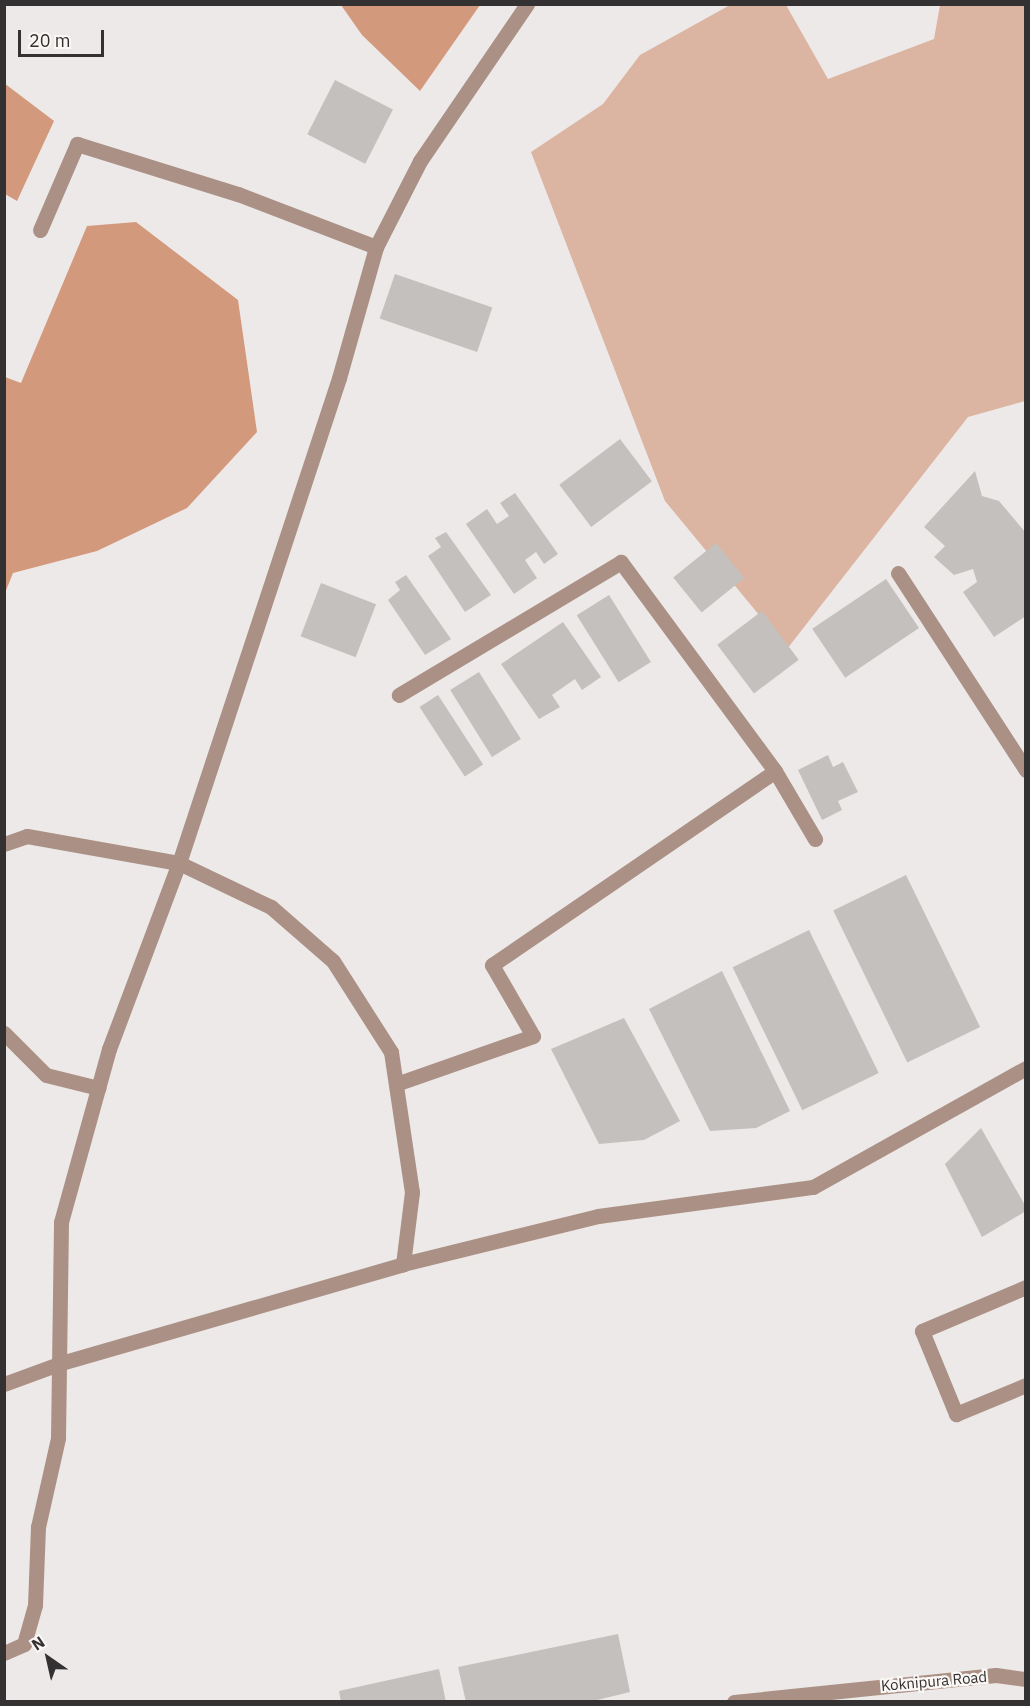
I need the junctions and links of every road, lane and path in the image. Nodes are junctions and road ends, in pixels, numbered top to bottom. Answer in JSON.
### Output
{"nodes":[{"id":1,"x":526,"y":4,"type":"edge"},
{"id":2,"x":40,"y":230,"type":"dead end"},
{"id":3,"x":376,"y":247,"type":"junction"},
{"id":4,"x":898,"y":573,"type":"dead end"},
{"id":5,"x":399,"y":695,"type":"dead end"},
{"id":6,"x":1026,"y":770,"type":"edge"},
{"id":7,"x":775,"y":771,"type":"junction"},
{"id":8,"x":815,"y":839,"type":"dead end"},
{"id":9,"x":4,"y":844,"type":"edge"},
{"id":10,"x":179,"y":863,"type":"junction"},
{"id":11,"x":4,"y":1033,"type":"edge"},
{"id":12,"x":1026,"y":1068,"type":"edge"},
{"id":13,"x":396,"y":1084,"type":"junction"},
{"id":14,"x":98,"y":1088,"type":"junction"},
{"id":15,"x":403,"y":1264,"type":"junction"},
{"id":16,"x":1026,"y":1287,"type":"edge"},
{"id":17,"x":61,"y":1363,"type":"junction"},
{"id":18,"x":4,"y":1384,"type":"edge"},
{"id":19,"x":1026,"y":1385,"type":"edge"},
{"id":20,"x":4,"y":1653,"type":"edge"},
{"id":21,"x":1026,"y":1679,"type":"edge"},
{"id":22,"x":734,"y":1701,"type":"edge"}],
"edges":[{"from":1,"to":3,"type":"street"},
{"from":2,"to":3,"type":"street"},
{"from":3,"to":10,"type":"street"},
{"from":4,"to":6,"type":"street"},
{"from":5,"to":7,"type":"street"},
{"from":7,"to":8,"type":"street"},
{"from":7,"to":13,"type":"street"},
{"from":9,"to":10,"type":"street"},
{"from":10,"to":13,"type":"street"},
{"from":10,"to":14,"type":"street"},
{"from":11,"to":14,"type":"street"},
{"from":12,"to":15,"type":"street"},
{"from":13,"to":15,"type":"street"},
{"from":14,"to":17,"type":"street"},
{"from":15,"to":17,"type":"street"},
{"from":16,"to":19,"type":"street"},
{"from":17,"to":18,"type":"street"},
{"from":17,"to":20,"type":"street"},
{"from":21,"to":22,"type":"street","name":"Koknipura Road"}]}
